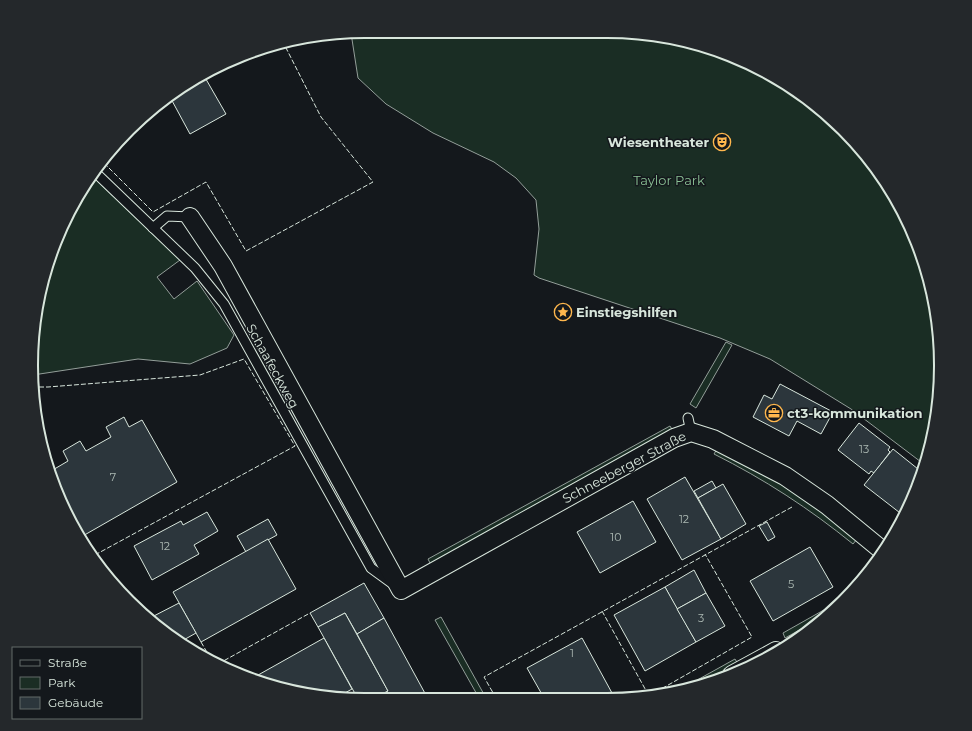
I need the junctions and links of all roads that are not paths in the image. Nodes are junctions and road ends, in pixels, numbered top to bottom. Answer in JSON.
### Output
{"nodes":[{"id":1,"x":99,"y":176,"type":"edge"},
{"id":2,"x":190,"y":218,"type":"joint"},
{"id":3,"x":154,"y":228,"type":"junction"},
{"id":4,"x":879,"y":547,"type":"edge"},
{"id":5,"x":401,"y":590,"type":"junction"}],
"edges":[{"from":1,"to":3,"type":"lane","name":"Schaafeckweg"},
{"from":2,"to":3,"type":"lane"},
{"from":2,"to":5,"type":"street"},
{"from":3,"to":5,"type":"lane","name":"Schaafeckweg"},
{"from":4,"to":5,"type":"street","name":"Schneeberger Straße"}]}
